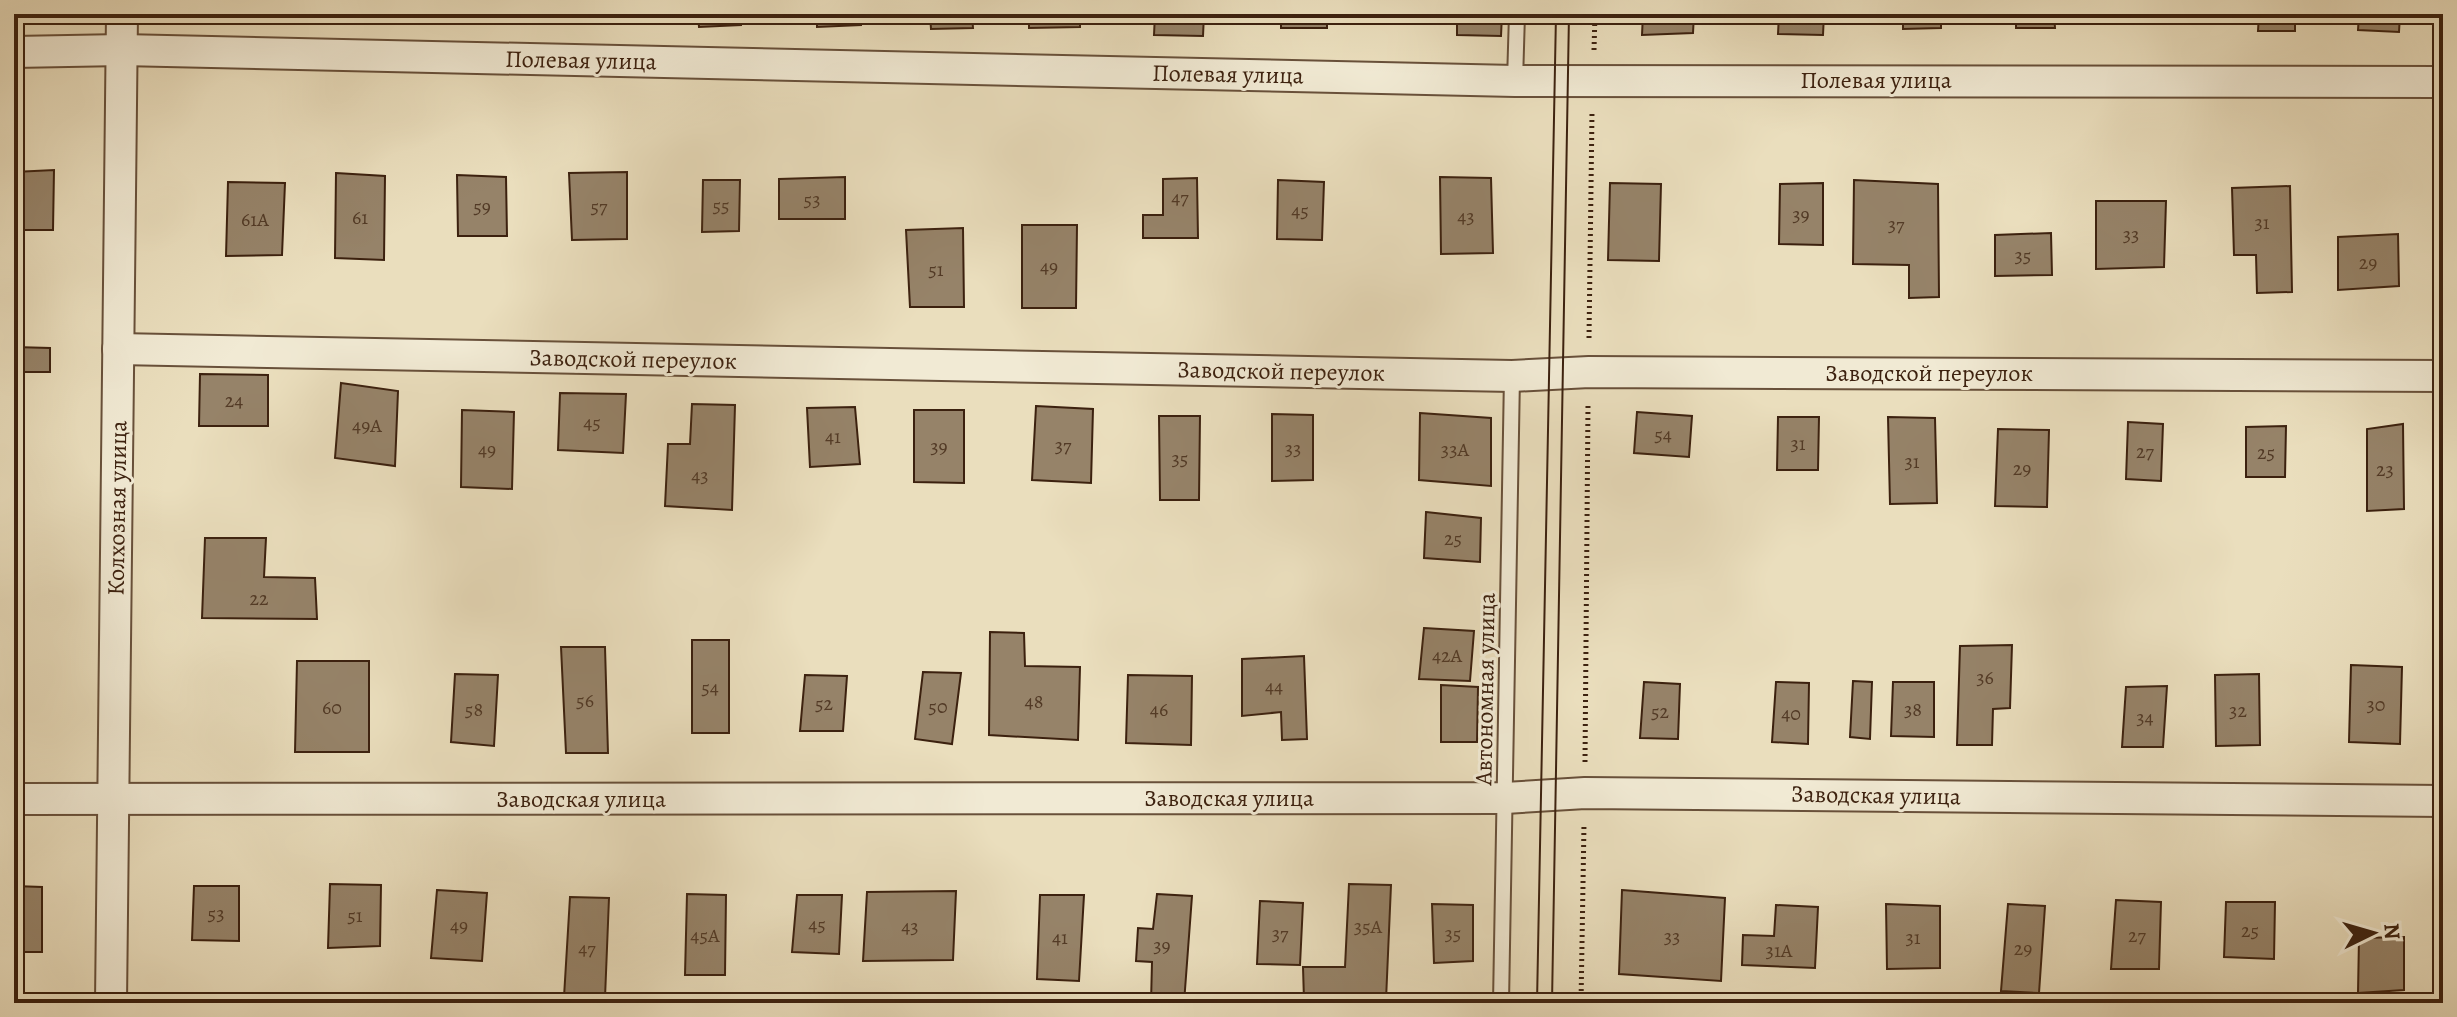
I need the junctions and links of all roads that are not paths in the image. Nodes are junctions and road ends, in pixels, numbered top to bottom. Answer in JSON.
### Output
{"nodes":[{"id":1,"x":122,"y":14,"type":"edge"},
{"id":2,"x":1517,"y":14,"type":"edge"},
{"id":3,"x":122,"y":50,"type":"junction"},
{"id":4,"x":14,"y":52,"type":"edge"},
{"id":5,"x":1515,"y":81,"type":"junction"},
{"id":6,"x":2443,"y":82,"type":"edge"},
{"id":7,"x":118,"y":349,"type":"junction"},
{"id":8,"x":1512,"y":376,"type":"junction"},
{"id":9,"x":2443,"y":376,"type":"edge"},
{"id":10,"x":1505,"y":798,"type":"junction"},
{"id":11,"x":14,"y":799,"type":"edge"},
{"id":12,"x":113,"y":799,"type":"junction"},
{"id":13,"x":2443,"y":801,"type":"edge"},
{"id":14,"x":111,"y":1003,"type":"edge"},
{"id":15,"x":1501,"y":1003,"type":"edge"}],
"edges":[{"from":1,"to":3,"type":"street","name":"Колхозная улица"},
{"from":2,"to":5,"type":"lane"},
{"from":3,"to":4,"type":"street","name":"Полевая улица"},
{"from":3,"to":5,"type":"street","name":"Полевая улица"},
{"from":3,"to":7,"type":"street","name":"Колхозная улица"},
{"from":5,"to":6,"type":"street","name":"Полевая улица"},
{"from":7,"to":8,"type":"street","name":"Заводской переулок"},
{"from":7,"to":12,"type":"street","name":"Колхозная улица"},
{"from":8,"to":9,"type":"street","name":"Заводской переулок"},
{"from":8,"to":10,"type":"lane","name":"Автономная улица"},
{"from":10,"to":12,"type":"street","name":"Заводская улица"},
{"from":10,"to":13,"type":"street","name":"Заводская улица"},
{"from":10,"to":15,"type":"lane","name":"Автономная улица"},
{"from":11,"to":12,"type":"street","name":"Заводская улица"},
{"from":12,"to":14,"type":"street","name":"Колхозная улица"}]}
